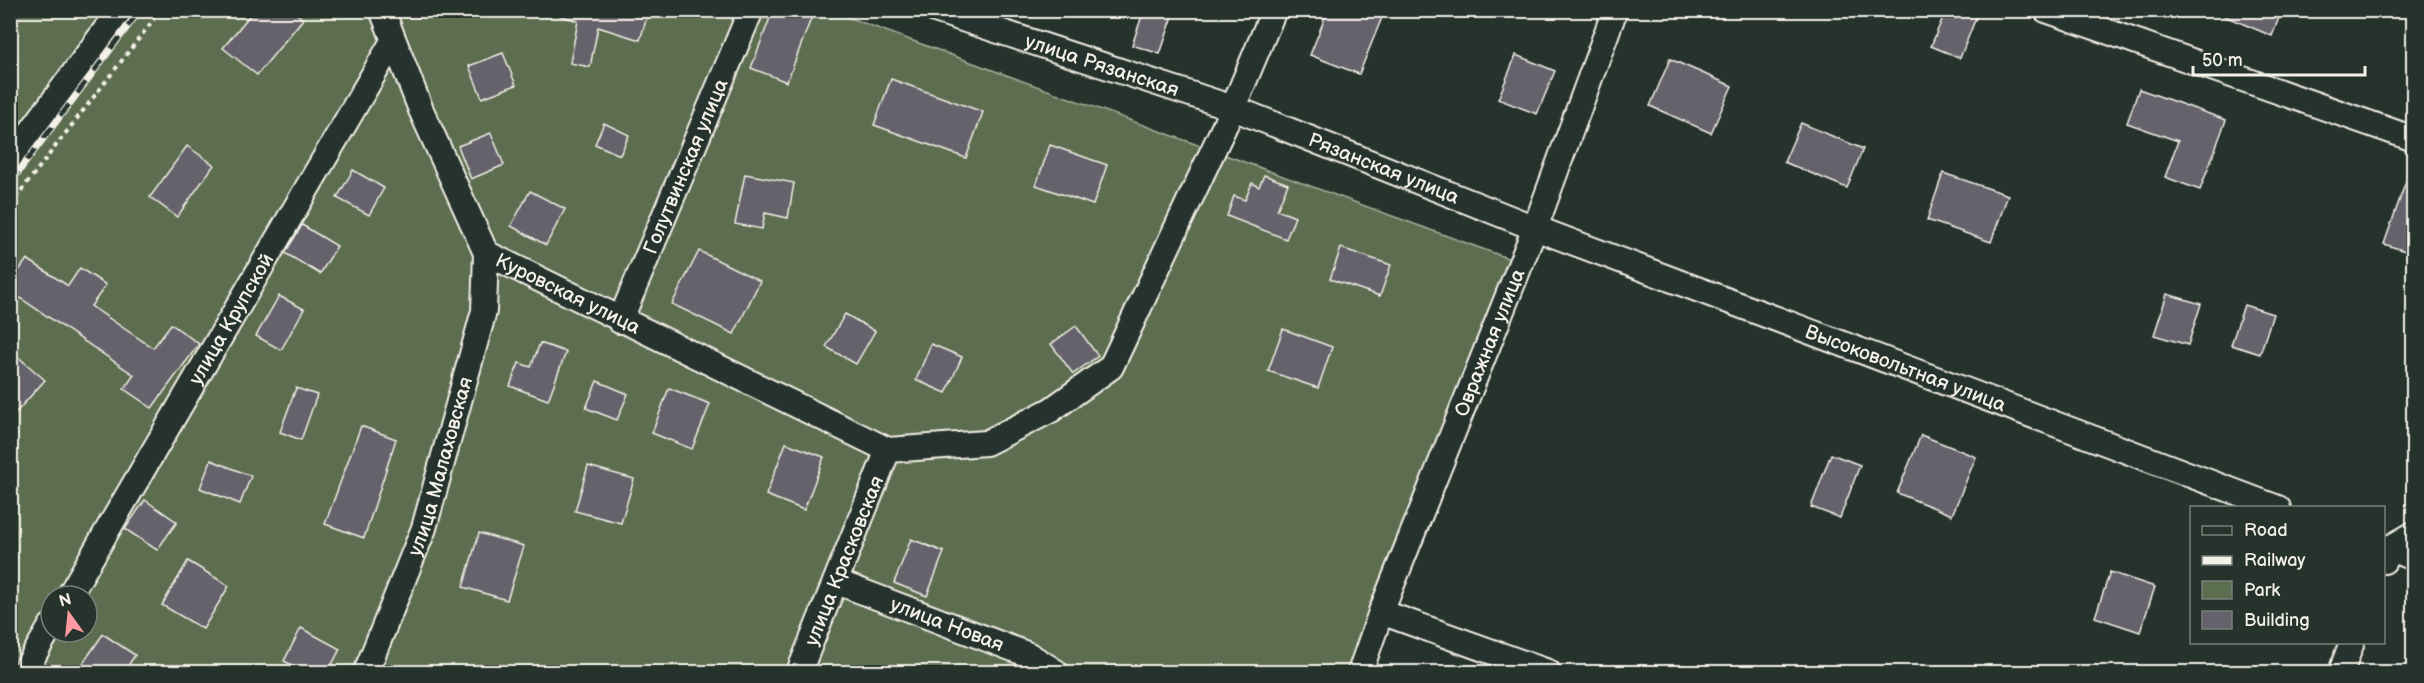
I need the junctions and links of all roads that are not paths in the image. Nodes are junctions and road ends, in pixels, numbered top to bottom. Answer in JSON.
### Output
{"nodes":[{"id":1,"x":120,"y":10,"type":"edge"},
{"id":2,"x":382,"y":10,"type":"edge"},
{"id":3,"x":751,"y":10,"type":"edge"},
{"id":4,"x":935,"y":10,"type":"edge"},
{"id":5,"x":1274,"y":10,"type":"edge"},
{"id":6,"x":1615,"y":10,"type":"edge"},
{"id":7,"x":2046,"y":10,"type":"edge"},
{"id":8,"x":393,"y":41,"type":"junction"},
{"id":9,"x":1233,"y":108,"type":"junction"},
{"id":10,"x":2414,"y":139,"type":"edge"},
{"id":11,"x":10,"y":160,"type":"edge"},
{"id":12,"x":1535,"y":228,"type":"junction"},
{"id":13,"x":486,"y":254,"type":"junction"},
{"id":14,"x":620,"y":321,"type":"junction"},
{"id":15,"x":888,"y":450,"type":"junction"},
{"id":16,"x":2275,"y":506,"type":"edge"},
{"id":17,"x":2414,"y":534,"type":"edge"},
{"id":18,"x":2385,"y":552,"type":"edge"},
{"id":19,"x":2414,"y":558,"type":"edge"},
{"id":20,"x":837,"y":582,"type":"junction"},
{"id":21,"x":76,"y":584,"type":"edge"},
{"id":22,"x":1382,"y":612,"type":"junction"},
{"id":23,"x":40,"y":644,"type":"edge"},
{"id":24,"x":2351,"y":644,"type":"edge"},
{"id":25,"x":24,"y":672,"type":"edge"},
{"id":26,"x":366,"y":672,"type":"edge"},
{"id":27,"x":799,"y":672,"type":"edge"},
{"id":28,"x":1056,"y":672,"type":"edge"},
{"id":29,"x":1360,"y":672,"type":"edge"},
{"id":30,"x":1548,"y":672,"type":"edge"},
{"id":31,"x":2341,"y":672,"type":"edge"}],
"edges":[{"from":1,"to":11,"type":"street"},
{"from":2,"to":8,"type":"street","name":"Куровская улица"},
{"from":3,"to":14,"type":"street","name":"Голутвинская улица"},
{"from":4,"to":9,"type":"street","name":"улица Рязанская"},
{"from":5,"to":9,"type":"street"},
{"from":6,"to":12,"type":"street","name":"Овражная улица"},
{"from":7,"to":10,"type":"street"},
{"from":8,"to":13,"type":"street","name":"Куровская улица"},
{"from":8,"to":21,"type":"street","name":"улица Крупской"},
{"from":9,"to":12,"type":"street","name":"Рязанская улица"},
{"from":9,"to":15,"type":"street"},
{"from":12,"to":16,"type":"street","name":"Высоковольтная улица"},
{"from":12,"to":22,"type":"street","name":"Овражная улица"},
{"from":13,"to":14,"type":"street","name":"Куровская улица"},
{"from":13,"to":26,"type":"street","name":"улица Малаховская"},
{"from":14,"to":15,"type":"street","name":"Куровская улица"},
{"from":15,"to":20,"type":"street","name":"улица Красковская"},
{"from":17,"to":18,"type":"street"},
{"from":18,"to":19,"type":"street"},
{"from":20,"to":27,"type":"street","name":"улица Красковская"},
{"from":20,"to":28,"type":"street","name":"улица Новая"},
{"from":22,"to":29,"type":"street","name":"Овражная улица"},
{"from":22,"to":30,"type":"street"},
{"from":23,"to":25,"type":"street"},
{"from":24,"to":31,"type":"street"}]}
